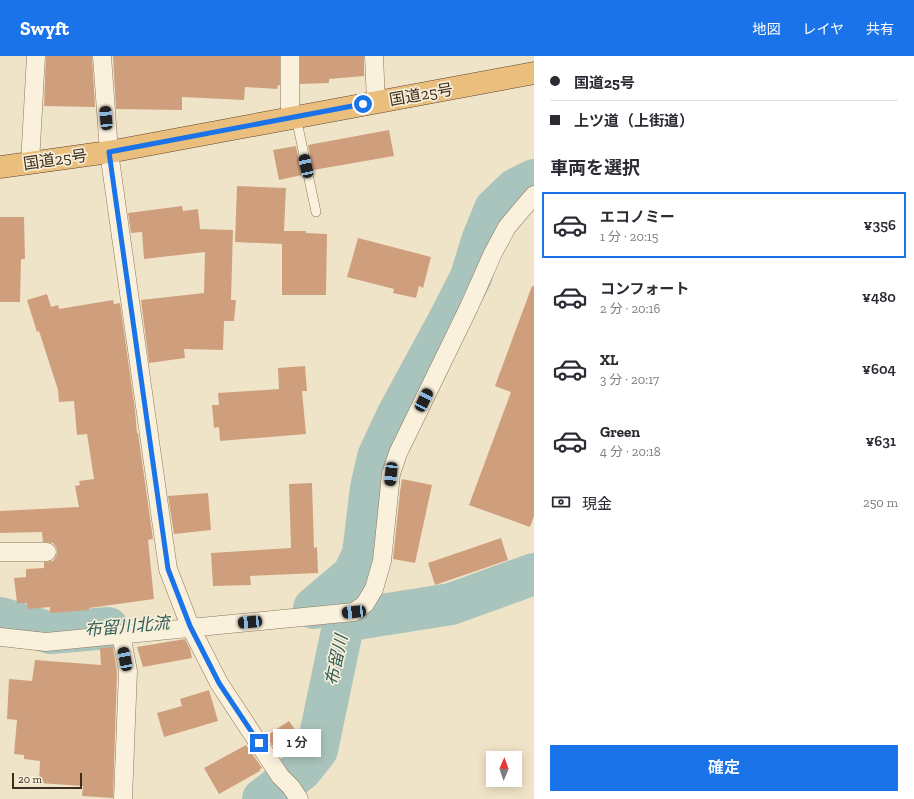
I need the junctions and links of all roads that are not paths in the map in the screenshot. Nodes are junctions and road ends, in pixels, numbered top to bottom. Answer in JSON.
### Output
{"nodes":[{"id":1,"x":36,"y":56,"type":"edge"},
{"id":2,"x":102,"y":56,"type":"edge"},
{"id":3,"x":290,"y":56,"type":"edge"},
{"id":4,"x":374,"y":56,"type":"edge"},
{"id":5,"x":534,"y":73,"type":"edge"},
{"id":6,"x":376,"y":102,"type":"junction"},
{"id":7,"x":293,"y":117,"type":"junction"},
{"id":8,"x":109,"y":152,"type":"junction"},
{"id":9,"x":30,"y":163,"type":"junction"},
{"id":10,"x":0,"y":167,"type":"edge"},
{"id":11,"x":534,"y":195,"type":"edge"},
{"id":12,"x":316,"y":212,"type":"dead end"},
{"id":13,"x":0,"y":552,"type":"edge"},
{"id":14,"x":47,"y":552,"type":"dead end"},
{"id":15,"x":191,"y":627,"type":"junction"},
{"id":16,"x":120,"y":634,"type":"junction"},
{"id":17,"x":0,"y":637,"type":"edge"},
{"id":18,"x":290,"y":787,"type":"edge"},
{"id":19,"x":123,"y":799,"type":"edge"}],
"edges":[{"from":1,"to":9,"type":"street"},
{"from":2,"to":8,"type":"street"},
{"from":3,"to":7,"type":"street"},
{"from":4,"to":6,"type":"street"},
{"from":5,"to":6,"type":"highway","name":"国道25号"},
{"from":6,"to":7,"type":"highway","name":"国道25号"},
{"from":7,"to":8,"type":"highway","name":"国道25号"},
{"from":7,"to":12,"type":"lane"},
{"from":8,"to":9,"type":"highway","name":"国道25号"},
{"from":8,"to":15,"type":"street"},
{"from":9,"to":10,"type":"highway","name":"国道25号"},
{"from":11,"to":15,"type":"street"},
{"from":13,"to":14,"type":"street"},
{"from":15,"to":16,"type":"street"},
{"from":15,"to":18,"type":"street"},
{"from":16,"to":17,"type":"street"},
{"from":16,"to":19,"type":"street"}]}
